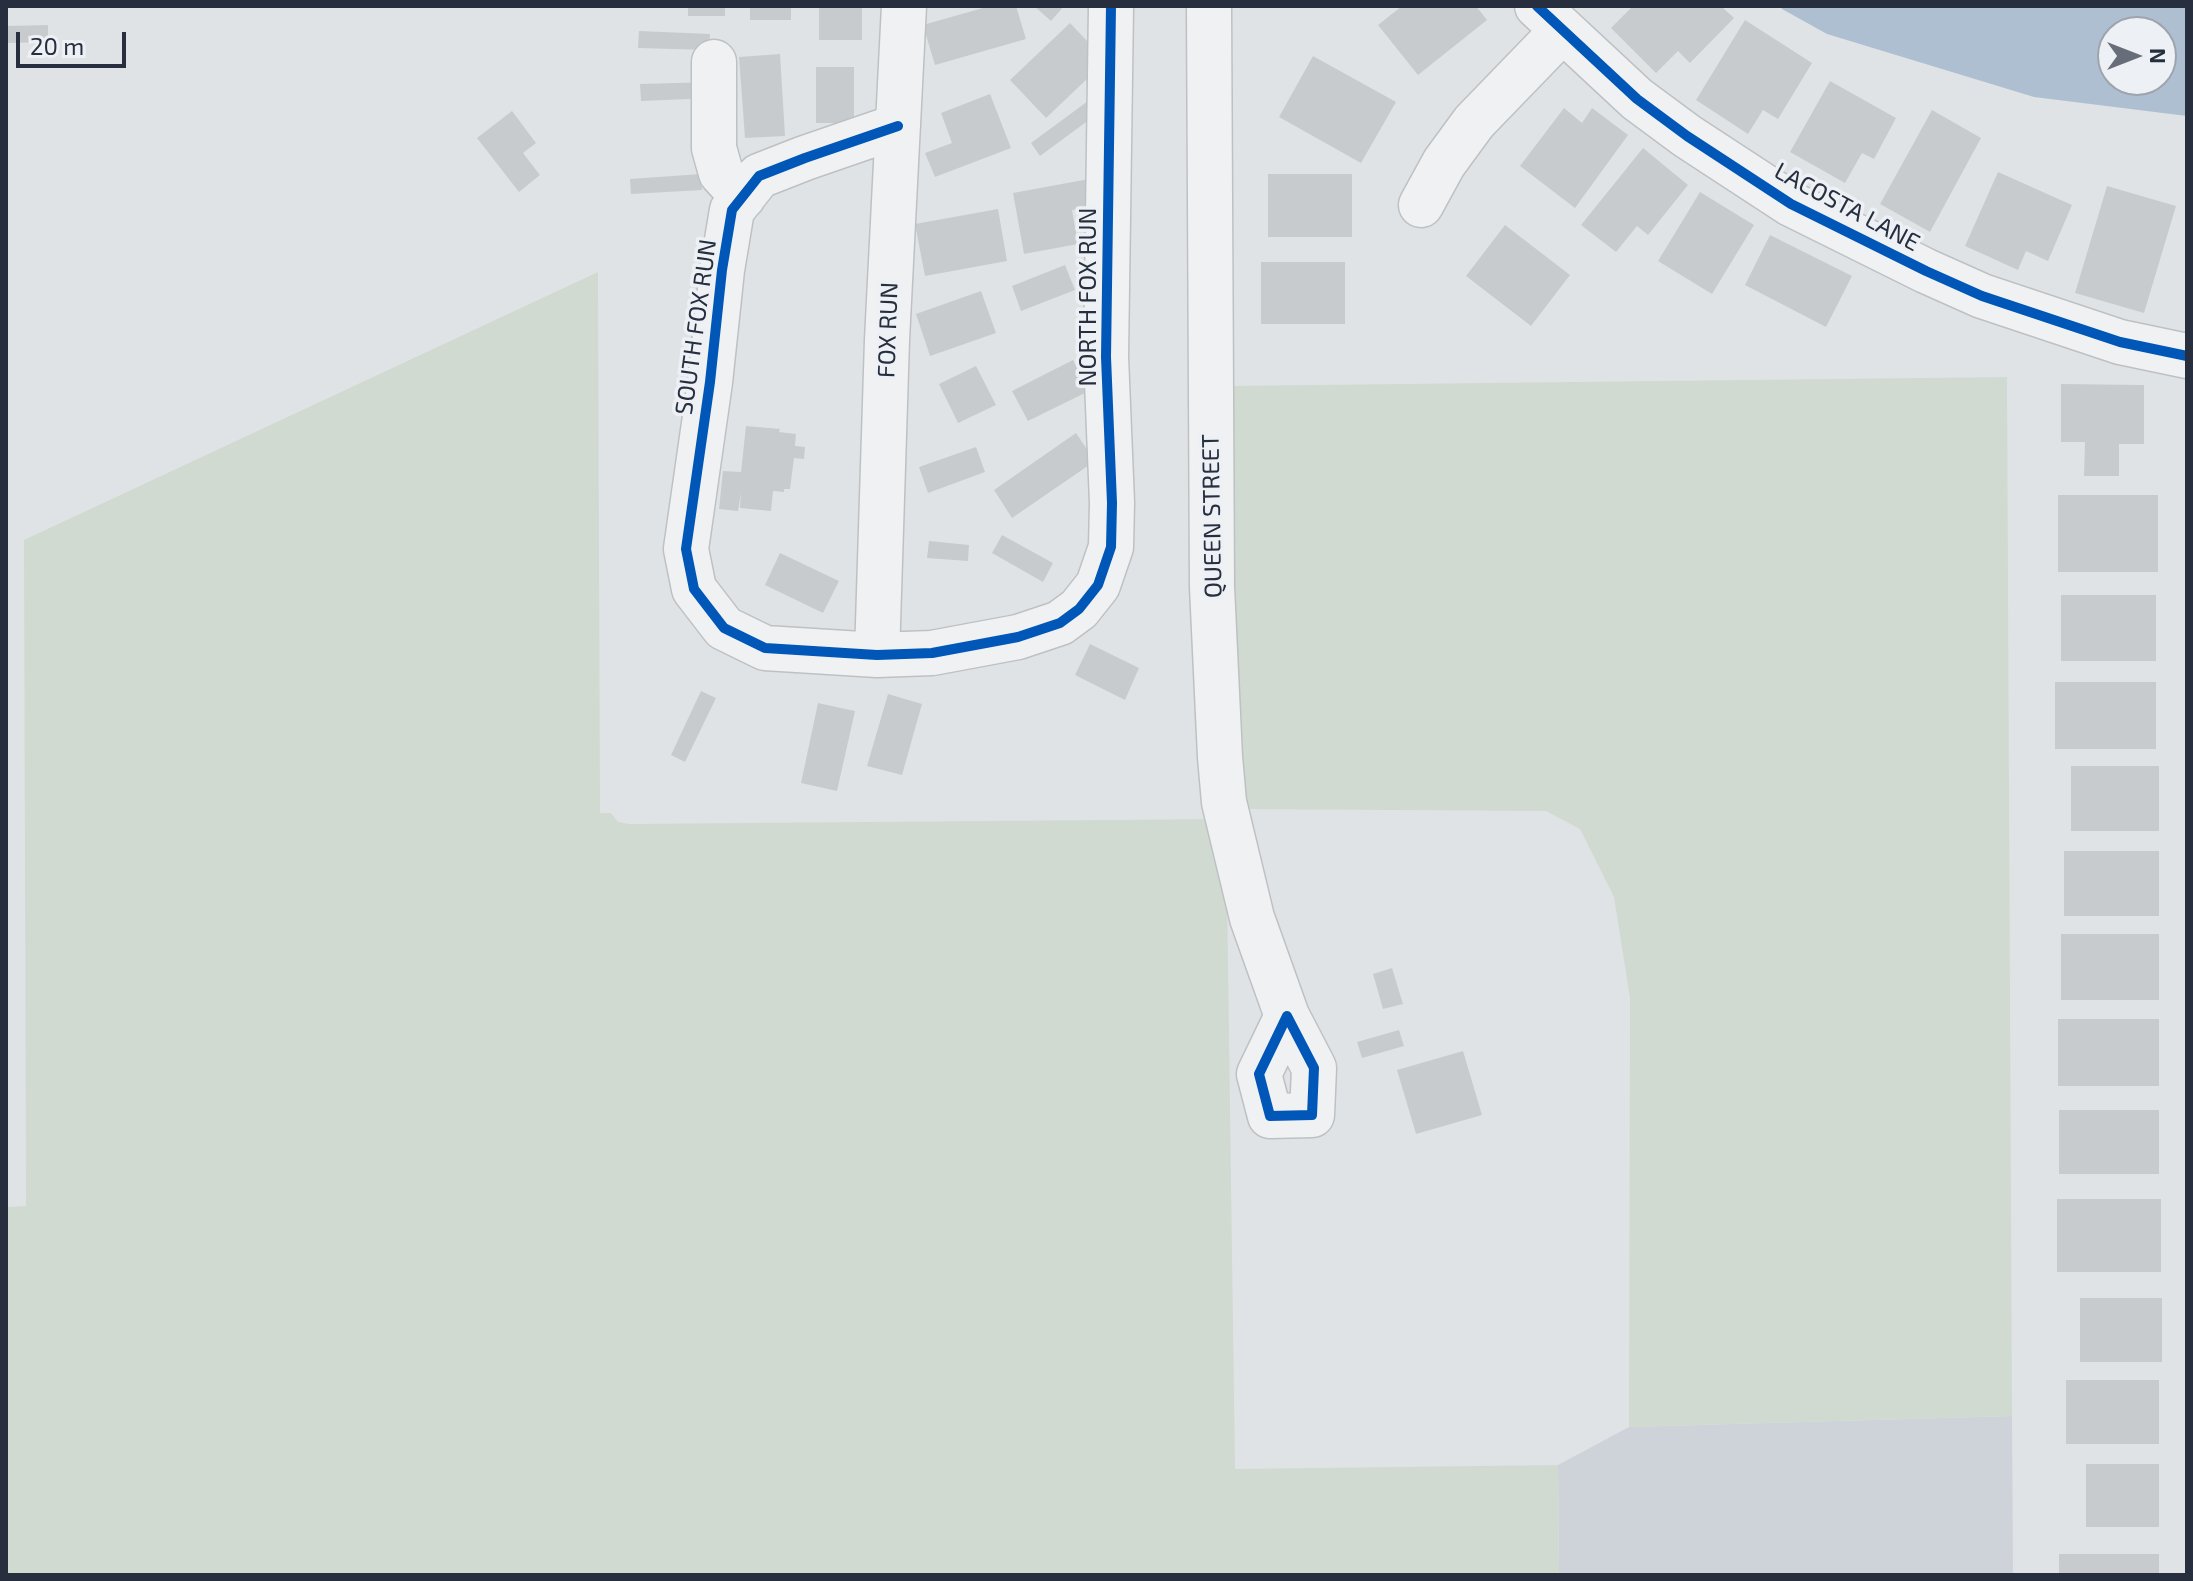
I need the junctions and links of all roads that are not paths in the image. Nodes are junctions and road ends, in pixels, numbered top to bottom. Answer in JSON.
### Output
{"nodes":[{"id":1,"x":904,"y":6,"type":"edge"},
{"id":2,"x":1111,"y":6,"type":"edge"},
{"id":3,"x":1209,"y":6,"type":"edge"},
{"id":4,"x":1549,"y":18,"type":"edge"},
{"id":5,"x":714,"y":62,"type":"dead end"},
{"id":6,"x":898,"y":126,"type":"junction"},
{"id":7,"x":743,"y":197,"type":"junction"},
{"id":8,"x":1421,"y":205,"type":"dead end"},
{"id":9,"x":2187,"y":356,"type":"edge"},
{"id":10,"x":877,"y":655,"type":"junction"},
{"id":11,"x":1287,"y":1016,"type":"dead end"}],
"edges":[{"from":1,"to":6,"type":"street","name":"FOX RUN"},
{"from":2,"to":10,"type":"street","name":"NORTH FOX RUN"},
{"from":3,"to":11,"type":"street","name":"QUEEN STREET"},
{"from":4,"to":8,"type":"street"},
{"from":4,"to":9,"type":"street","name":"LACOSTA LANE"},
{"from":5,"to":7,"type":"street"},
{"from":6,"to":7,"type":"street","name":"SOUTH FOX RUN"},
{"from":6,"to":10,"type":"street","name":"FOX RUN"},
{"from":7,"to":10,"type":"street","name":"SOUTH FOX RUN"}]}
